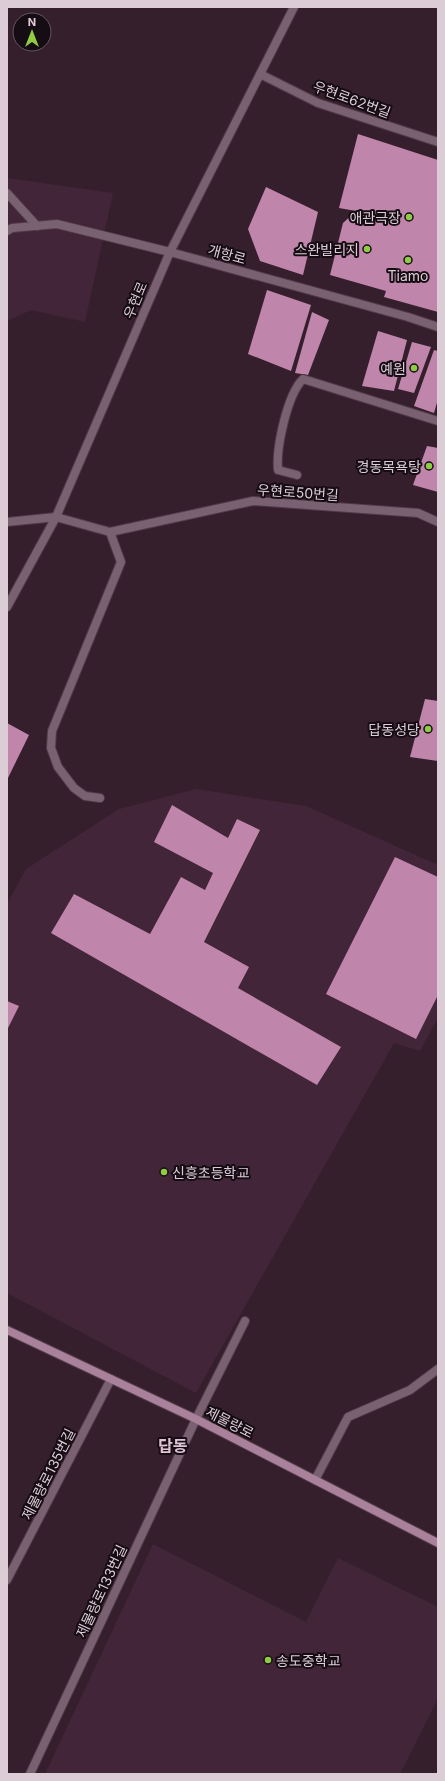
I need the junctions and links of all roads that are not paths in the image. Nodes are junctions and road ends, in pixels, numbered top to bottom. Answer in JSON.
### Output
{"nodes":[{"id":1,"x":294,"y":7,"type":"edge"},
{"id":2,"x":260,"y":74,"type":"junction"},
{"id":3,"x":438,"y":142,"type":"edge"},
{"id":4,"x":7,"y":193,"type":"edge"},
{"id":5,"x":37,"y":226,"type":"junction"},
{"id":6,"x":7,"y":231,"type":"edge"},
{"id":7,"x":170,"y":252,"type":"junction"},
{"id":8,"x":438,"y":327,"type":"edge"},
{"id":9,"x":438,"y":421,"type":"edge"},
{"id":10,"x":297,"y":476,"type":"dead end"},
{"id":11,"x":56,"y":517,"type":"junction"},
{"id":12,"x":7,"y":522,"type":"edge"},
{"id":13,"x":438,"y":522,"type":"edge"},
{"id":14,"x":110,"y":532,"type":"junction"},
{"id":15,"x":7,"y":607,"type":"edge"},
{"id":16,"x":100,"y":798,"type":"dead end"},
{"id":17,"x":245,"y":1321,"type":"dead end"},
{"id":18,"x":7,"y":1330,"type":"edge"},
{"id":19,"x":438,"y":1369,"type":"edge"},
{"id":20,"x":111,"y":1379,"type":"junction"},
{"id":21,"x":196,"y":1419,"type":"junction"},
{"id":22,"x":315,"y":1480,"type":"junction"},
{"id":23,"x":438,"y":1544,"type":"edge"},
{"id":24,"x":7,"y":1580,"type":"edge"},
{"id":25,"x":30,"y":1774,"type":"edge"}],
"edges":[{"from":1,"to":2,"type":"street","name":"우현로"},
{"from":2,"to":3,"type":"street","name":"우현로62번길"},
{"from":2,"to":7,"type":"street","name":"우현로"},
{"from":4,"to":5,"type":"street"},
{"from":5,"to":6,"type":"street","name":"개항로"},
{"from":5,"to":7,"type":"street","name":"개항로"},
{"from":7,"to":8,"type":"street","name":"개항로"},
{"from":7,"to":11,"type":"street","name":"우현로"},
{"from":9,"to":10,"type":"street"},
{"from":11,"to":12,"type":"street"},
{"from":11,"to":14,"type":"street"},
{"from":11,"to":15,"type":"street","name":"우현로"},
{"from":13,"to":14,"type":"street","name":"우현로50번길"},
{"from":14,"to":16,"type":"street"},
{"from":17,"to":21,"type":"street","name":"제물량로133번길"},
{"from":18,"to":20,"type":"main road","name":"제물량로"},
{"from":19,"to":22,"type":"street"},
{"from":20,"to":21,"type":"main road","name":"제물량로"},
{"from":20,"to":24,"type":"street","name":"제물량로135번길"},
{"from":21,"to":22,"type":"main road","name":"제물량로"},
{"from":21,"to":25,"type":"street","name":"제물량로133번길"},
{"from":22,"to":23,"type":"main road","name":"제물량로"}]}
